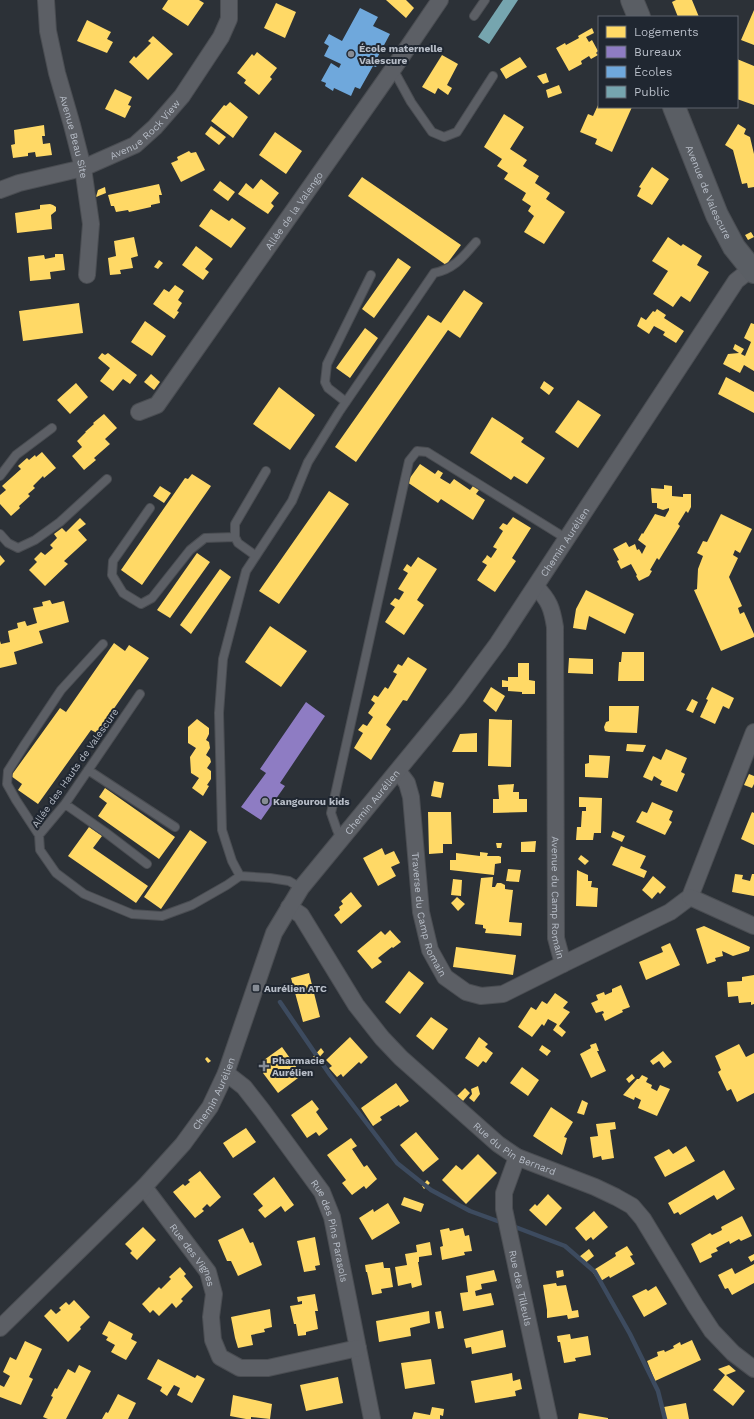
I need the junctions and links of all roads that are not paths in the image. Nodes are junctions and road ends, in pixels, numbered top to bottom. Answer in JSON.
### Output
{"nodes":[{"id":1,"x":46,"y":0,"type":"edge"},
{"id":2,"x":229,"y":0,"type":"edge"},
{"id":3,"x":440,"y":0,"type":"edge"},
{"id":4,"x":485,"y":0,"type":"edge"},
{"id":5,"x":632,"y":0,"type":"edge"},
{"id":6,"x":474,"y":16,"type":"dead end"},
{"id":7,"x":639,"y":16,"type":"edge"},
{"id":8,"x":393,"y":69,"type":"junction"},
{"id":9,"x":493,"y":76,"type":"dead end"},
{"id":10,"x":674,"y":108,"type":"edge"},
{"id":11,"x":83,"y":168,"type":"junction"},
{"id":12,"x":0,"y":190,"type":"edge"},
{"id":13,"x":476,"y":242,"type":"dead end"},
{"id":14,"x":752,"y":270,"type":"edge"},
{"id":15,"x":87,"y":275,"type":"dead end"},
{"id":16,"x":371,"y":275,"type":"dead end"},
{"id":17,"x":346,"y":402,"type":"junction"},
{"id":18,"x":139,"y":412,"type":"dead end"},
{"id":19,"x":52,"y":428,"type":"dead end"},
{"id":20,"x":266,"y":471,"type":"dead end"},
{"id":21,"x":0,"y":476,"type":"edge"},
{"id":22,"x":107,"y":479,"type":"dead end"},
{"id":23,"x":150,"y":508,"type":"dead end"},
{"id":24,"x":0,"y":534,"type":"edge"},
{"id":25,"x":235,"y":537,"type":"junction"},
{"id":26,"x":567,"y":539,"type":"junction"},
{"id":27,"x":256,"y":556,"type":"junction"},
{"id":28,"x":536,"y":587,"type":"junction"},
{"id":29,"x":103,"y":644,"type":"dead end"},
{"id":30,"x":140,"y":694,"type":"dead end"},
{"id":31,"x":754,"y":732,"type":"edge"},
{"id":32,"x":88,"y":770,"type":"junction"},
{"id":33,"x":398,"y":771,"type":"junction"},
{"id":34,"x":65,"y":804,"type":"junction"},
{"id":35,"x":175,"y":827,"type":"dead end"},
{"id":36,"x":39,"y":835,"type":"junction"},
{"id":37,"x":341,"y":839,"type":"junction"},
{"id":38,"x":147,"y":864,"type":"dead end"},
{"id":39,"x":240,"y":876,"type":"junction"},
{"id":40,"x":301,"y":888,"type":"junction"},
{"id":41,"x":690,"y":897,"type":"junction"},
{"id":42,"x":289,"y":907,"type":"junction"},
{"id":43,"x":754,"y":926,"type":"edge"},
{"id":44,"x":563,"y":964,"type":"junction"},
{"id":45,"x":226,"y":1073,"type":"junction"},
{"id":46,"x":517,"y":1157,"type":"junction"},
{"id":47,"x":144,"y":1187,"type":"junction"},
{"id":48,"x":0,"y":1328,"type":"edge"},
{"id":49,"x":358,"y":1348,"type":"junction"},
{"id":50,"x":754,"y":1369,"type":"edge"},
{"id":51,"x":372,"y":1419,"type":"edge"},
{"id":52,"x":549,"y":1419,"type":"edge"}],
"edges":[{"from":1,"to":11,"type":"street","name":"Avenue Beau Site"},
{"from":2,"to":11,"type":"street","name":"Avenue Rock View"},
{"from":3,"to":8,"type":"street","name":"Allée de la Valengo"},
{"from":4,"to":6,"type":"lane"},
{"from":5,"to":7,"type":"main road"},
{"from":8,"to":9,"type":"lane"},
{"from":8,"to":18,"type":"street","name":"Allée de la Valengo"},
{"from":10,"to":14,"type":"main road","name":"Avenue de Valescure"},
{"from":11,"to":12,"type":"street","name":"Avenue Rock View"},
{"from":11,"to":15,"type":"street","name":"Avenue Beau Site"},
{"from":13,"to":17,"type":"lane"},
{"from":14,"to":26,"type":"street","name":"Chemin Aurélien"},
{"from":16,"to":17,"type":"lane"},
{"from":17,"to":27,"type":"lane"},
{"from":19,"to":21,"type":"lane"},
{"from":20,"to":25,"type":"lane"},
{"from":22,"to":24,"type":"lane"},
{"from":23,"to":25,"type":"lane"},
{"from":25,"to":27,"type":"lane"},
{"from":26,"to":28,"type":"street","name":"Chemin Aurélien"},
{"from":26,"to":37,"type":"lane"},
{"from":27,"to":39,"type":"lane"},
{"from":28,"to":33,"type":"street","name":"Chemin Aurélien"},
{"from":28,"to":44,"type":"street","name":"Avenue du Camp Romain"},
{"from":29,"to":36,"type":"lane"},
{"from":30,"to":32,"type":"lane","name":"Allée des Hauts de Valescure"},
{"from":31,"to":41,"type":"street"},
{"from":32,"to":34,"type":"lane","name":"Allée des Hauts de Valescure"},
{"from":32,"to":35,"type":"lane"},
{"from":33,"to":37,"type":"street","name":"Chemin Aurélien"},
{"from":33,"to":44,"type":"street","name":"Traverse du Camp Romain"},
{"from":34,"to":36,"type":"lane","name":"Allée des Hauts de Valescure"},
{"from":34,"to":38,"type":"lane"},
{"from":36,"to":39,"type":"lane","name":"Allée des Hauts de Valescure"},
{"from":37,"to":40,"type":"street","name":"Chemin Aurélien"},
{"from":39,"to":40,"type":"lane"},
{"from":40,"to":42,"type":"street","name":"Chemin Aurélien"},
{"from":41,"to":43,"type":"street"},
{"from":41,"to":44,"type":"street","name":"Avenue du Camp Romain"},
{"from":42,"to":45,"type":"street","name":"Chemin Aurélien"},
{"from":42,"to":46,"type":"street","name":"Rue du Pin Bernard"},
{"from":45,"to":47,"type":"street","name":"Chemin Aurélien"},
{"from":45,"to":49,"type":"street","name":"Rue des Pins Parasols"},
{"from":46,"to":50,"type":"street","name":"Rue du Pin Bernard"},
{"from":46,"to":52,"type":"street","name":"Rue des Tilleuls"},
{"from":47,"to":48,"type":"street","name":"Chemin Aurélien"},
{"from":47,"to":49,"type":"street","name":"Rue des Vignes"},
{"from":49,"to":51,"type":"street","name":"Rue des Pins Parasols"}]}
